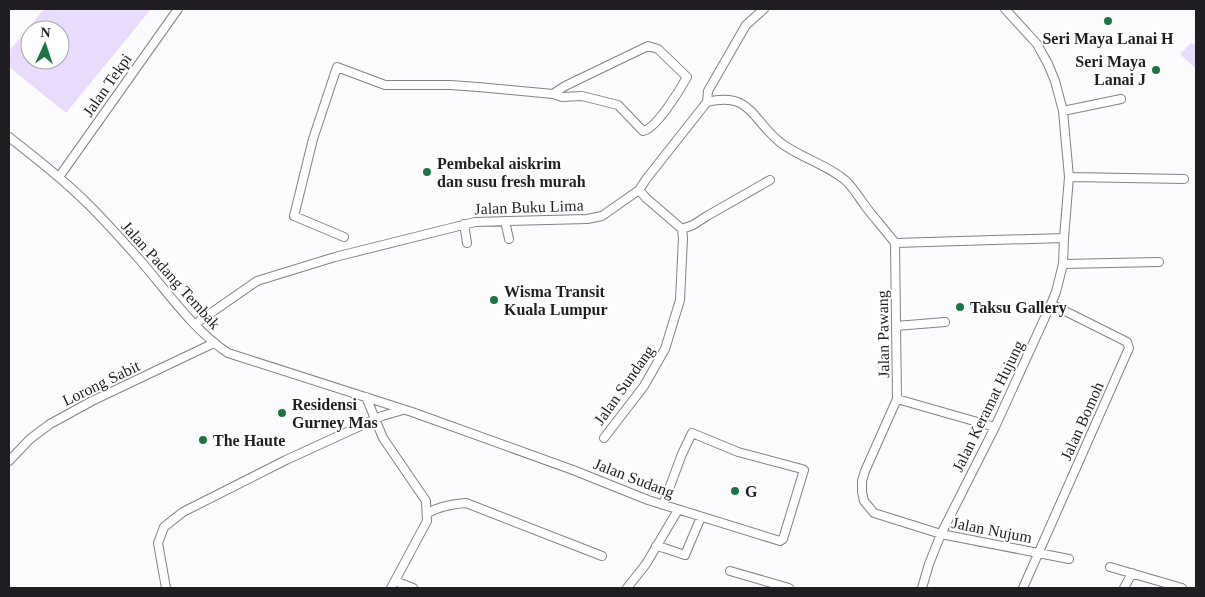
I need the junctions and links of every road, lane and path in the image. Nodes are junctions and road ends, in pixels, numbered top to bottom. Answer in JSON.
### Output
{"nodes":[{"id":1,"x":178,"y":9,"type":"edge"},
{"id":2,"x":764,"y":9,"type":"edge"},
{"id":3,"x":1005,"y":9,"type":"edge"},
{"id":4,"x":553,"y":94,"type":"junction"},
{"id":5,"x":1121,"y":98,"type":"dead end"},
{"id":6,"x":707,"y":102,"type":"junction"},
{"id":7,"x":1063,"y":111,"type":"junction"},
{"id":8,"x":9,"y":137,"type":"edge"},
{"id":9,"x":59,"y":177,"type":"junction"},
{"id":10,"x":1069,"y":177,"type":"junction"},
{"id":11,"x":1184,"y":179,"type":"dead end"},
{"id":12,"x":770,"y":180,"type":"dead end"},
{"id":13,"x":639,"y":190,"type":"junction"},
{"id":14,"x":505,"y":221,"type":"junction"},
{"id":15,"x":464,"y":224,"type":"junction"},
{"id":16,"x":682,"y":229,"type":"junction"},
{"id":17,"x":344,"y":237,"type":"dead end"},
{"id":18,"x":1064,"y":238,"type":"junction"},
{"id":19,"x":509,"y":239,"type":"dead end"},
{"id":20,"x":467,"y":243,"type":"dead end"},
{"id":21,"x":895,"y":243,"type":"junction"},
{"id":22,"x":1159,"y":262,"type":"dead end"},
{"id":23,"x":1063,"y":264,"type":"junction"},
{"id":24,"x":1051,"y":304,"type":"junction"},
{"id":25,"x":945,"y":322,"type":"dead end"},
{"id":26,"x":195,"y":324,"type":"junction"},
{"id":27,"x":896,"y":326,"type":"junction"},
{"id":28,"x":214,"y":344,"type":"junction"},
{"id":29,"x":366,"y":397,"type":"junction"},
{"id":30,"x":897,"y":398,"type":"junction"},
{"id":31,"x":405,"y":410,"type":"junction"},
{"id":32,"x":376,"y":420,"type":"junction"},
{"id":33,"x":995,"y":427,"type":"junction"},
{"id":34,"x":604,"y":438,"type":"dead end"},
{"id":35,"x":9,"y":460,"type":"edge"},
{"id":36,"x":663,"y":505,"type":"junction"},
{"id":37,"x":678,"y":510,"type":"junction"},
{"id":38,"x":428,"y":512,"type":"junction"},
{"id":39,"x":701,"y":517,"type":"junction"},
{"id":40,"x":941,"y":534,"type":"junction"},
{"id":41,"x":656,"y":546,"type":"junction"},
{"id":42,"x":1039,"y":553,"type":"junction"},
{"id":43,"x":602,"y":556,"type":"dead end"},
{"id":44,"x":1069,"y":559,"type":"dead end"},
{"id":45,"x":1110,"y":567,"type":"dead end"},
{"id":46,"x":730,"y":570,"type":"dead end"},
{"id":47,"x":1132,"y":573,"type":"junction"},
{"id":48,"x":393,"y":585,"type":"edge"},
{"id":49,"x":166,"y":588,"type":"edge"},
{"id":50,"x":414,"y":588,"type":"edge"},
{"id":51,"x":627,"y":588,"type":"edge"},
{"id":52,"x":789,"y":588,"type":"edge"},
{"id":53,"x":922,"y":588,"type":"edge"},
{"id":54,"x":1023,"y":588,"type":"edge"},
{"id":55,"x":1124,"y":588,"type":"edge"},
{"id":56,"x":1182,"y":588,"type":"edge"}],
"edges":[{"from":1,"to":9,"type":"street","name":"Jalan Tekpi"},
{"from":2,"to":6,"type":"street","name":"Jalan Buku Lima"},
{"from":3,"to":7,"type":"street","name":"Jalan Keramat Hujung"},
{"from":4,"to":4,"type":"street"},
{"from":4,"to":17,"type":"street"},
{"from":5,"to":7,"type":"street"},
{"from":6,"to":13,"type":"street","name":"Jalan Buku Lima"},
{"from":6,"to":21,"type":"street"},
{"from":7,"to":10,"type":"street","name":"Jalan Keramat Hujung"},
{"from":8,"to":9,"type":"street","name":"Jalan Padang Tembak"},
{"from":9,"to":26,"type":"street","name":"Jalan Padang Tembak"},
{"from":10,"to":11,"type":"street"},
{"from":10,"to":18,"type":"street","name":"Jalan Keramat Hujung"},
{"from":12,"to":16,"type":"street"},
{"from":13,"to":14,"type":"street","name":"Jalan Buku Lima"},
{"from":13,"to":16,"type":"street"},
{"from":14,"to":15,"type":"street","name":"Jalan Buku Lima"},
{"from":14,"to":19,"type":"street"},
{"from":15,"to":20,"type":"street"},
{"from":15,"to":26,"type":"street","name":"Jalan Buku Lima"},
{"from":16,"to":34,"type":"street","name":"Jalan Sundang"},
{"from":18,"to":21,"type":"street"},
{"from":18,"to":23,"type":"street","name":"Jalan Keramat Hujung"},
{"from":21,"to":27,"type":"street","name":"Jalan Pawang"},
{"from":22,"to":23,"type":"street"},
{"from":23,"to":24,"type":"street","name":"Jalan Keramat Hujung"},
{"from":24,"to":33,"type":"street","name":"Jalan Keramat Hujung"},
{"from":24,"to":42,"type":"street","name":"Jalan Bomoh"},
{"from":25,"to":27,"type":"street"},
{"from":26,"to":28,"type":"street","name":"Jalan Padang Tembak"},
{"from":27,"to":30,"type":"street","name":"Jalan Pawang"},
{"from":28,"to":29,"type":"street","name":"Jalan Padang Tembak"},
{"from":28,"to":35,"type":"street","name":"Lorong Sabit"},
{"from":29,"to":31,"type":"street","name":"Jalan Sudang"},
{"from":29,"to":32,"type":"street"},
{"from":30,"to":33,"type":"street"},
{"from":30,"to":40,"type":"street","name":"Jalan Pawang"},
{"from":31,"to":32,"type":"street"},
{"from":31,"to":36,"type":"street","name":"Jalan Sudang"},
{"from":32,"to":38,"type":"street"},
{"from":32,"to":49,"type":"street"},
{"from":33,"to":40,"type":"street","name":"Jalan Keramat Hujung"},
{"from":36,"to":37,"type":"street","name":"Jalan Sudang"},
{"from":36,"to":39,"type":"street","name":"Jalan Sudang"},
{"from":37,"to":39,"type":"street","name":"Jalan Sudang"},
{"from":37,"to":41,"type":"street"},
{"from":38,"to":43,"type":"street"},
{"from":38,"to":48,"type":"street"},
{"from":39,"to":41,"type":"street"},
{"from":40,"to":42,"type":"street","name":"Jalan Nujum"},
{"from":40,"to":53,"type":"street","name":"Jalan Keramat Hujung"},
{"from":41,"to":51,"type":"street"},
{"from":42,"to":44,"type":"street","name":"Jalan Nujum"},
{"from":42,"to":54,"type":"street","name":"Jalan Bomoh"},
{"from":45,"to":47,"type":"street"},
{"from":46,"to":52,"type":"street"},
{"from":47,"to":55,"type":"street"},
{"from":47,"to":56,"type":"street"},
{"from":48,"to":50,"type":"street"}]}
